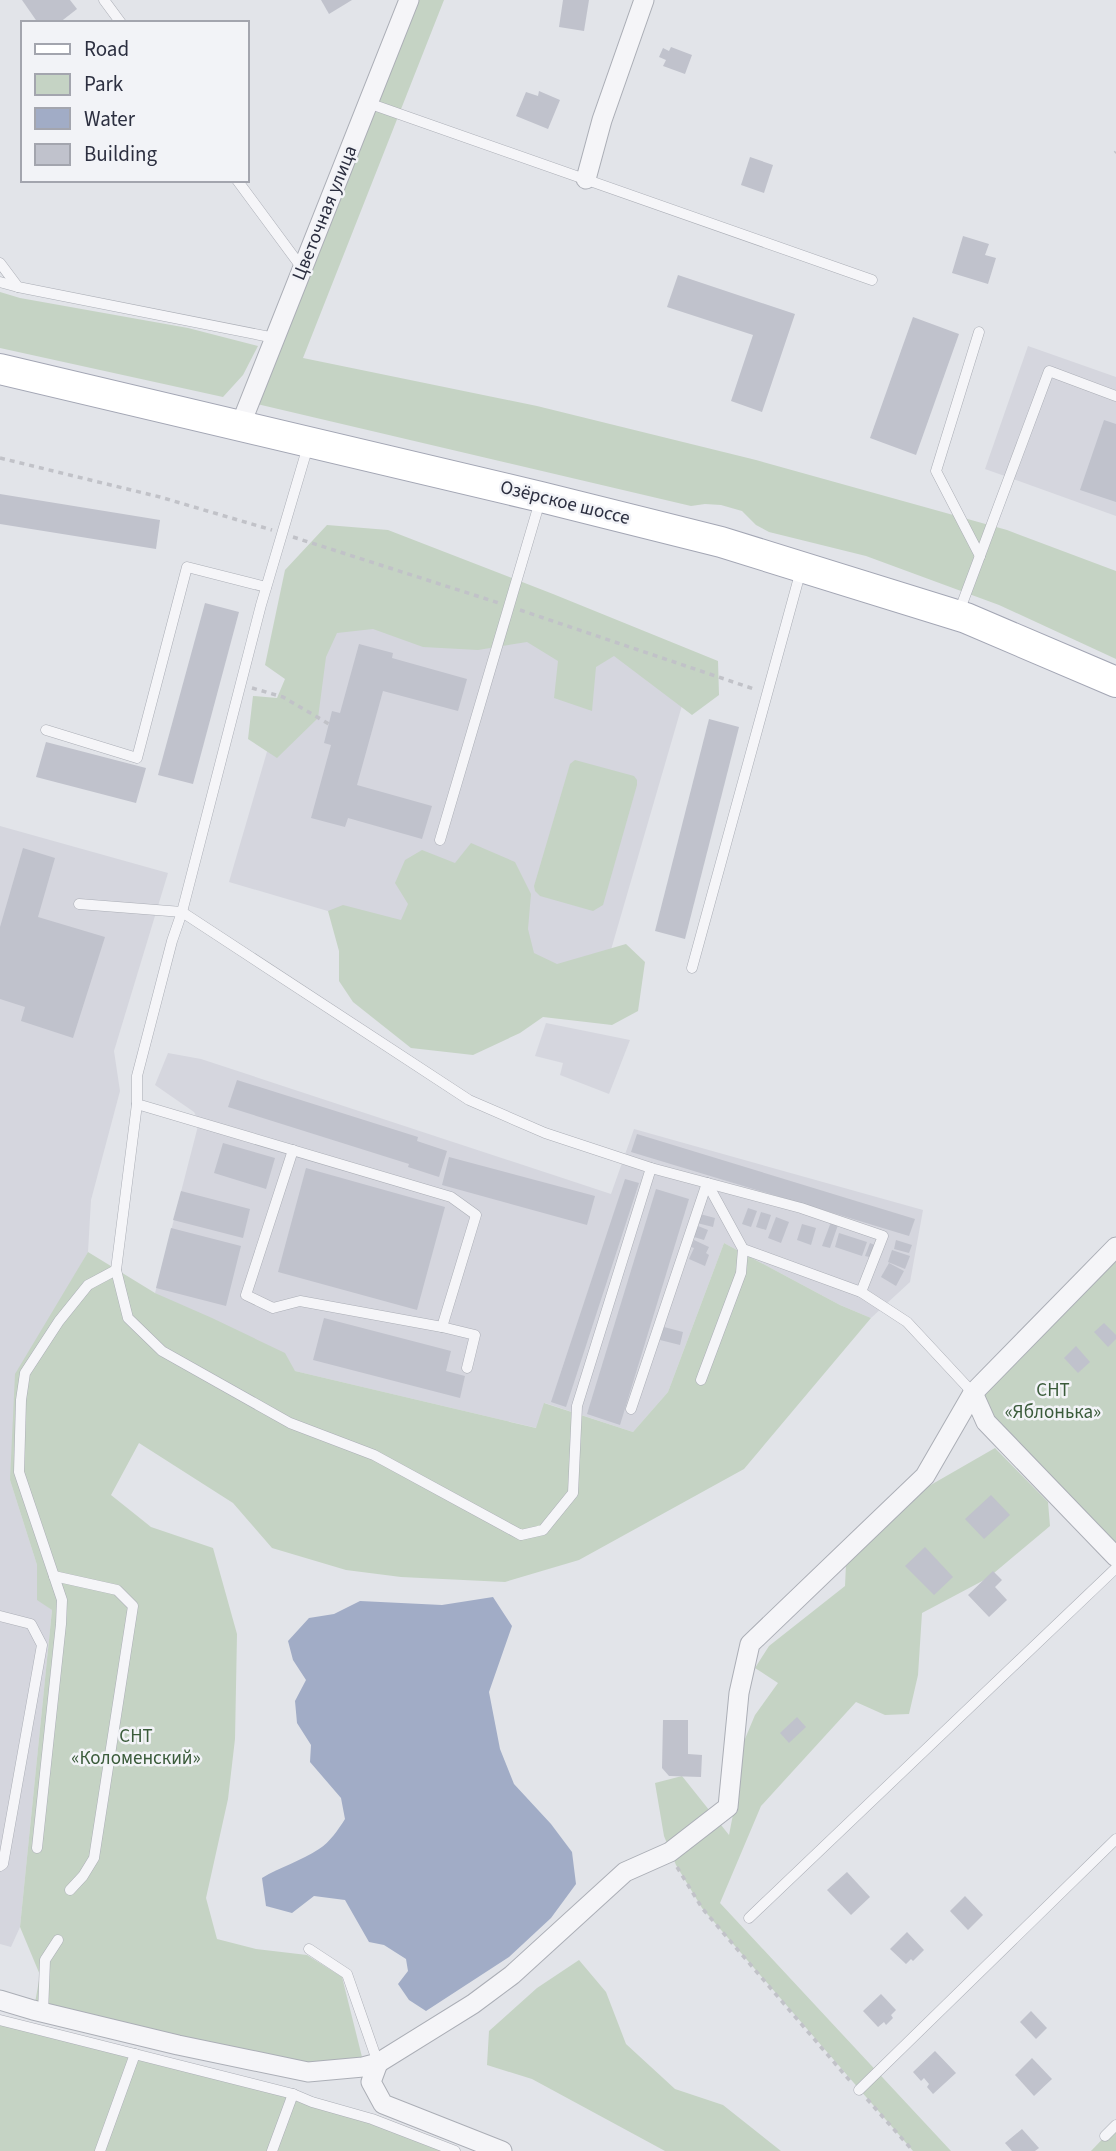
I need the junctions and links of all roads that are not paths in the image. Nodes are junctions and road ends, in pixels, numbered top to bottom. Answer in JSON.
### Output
{"nodes":[{"id":1,"x":104,"y":0,"type":"edge"},
{"id":2,"x":409,"y":0,"type":"edge"},
{"id":3,"x":644,"y":0,"type":"edge"},
{"id":4,"x":120,"y":21,"type":"edge"},
{"id":5,"x":368,"y":103,"type":"junction"},
{"id":6,"x":586,"y":179,"type":"junction"},
{"id":7,"x":238,"y":182,"type":"edge"},
{"id":8,"x":0,"y":262,"type":"edge"},
{"id":9,"x":302,"y":268,"type":"junction"},
{"id":10,"x":872,"y":280,"type":"dead end"},
{"id":11,"x":0,"y":282,"type":"edge"},
{"id":12,"x":18,"y":287,"type":"junction"},
{"id":13,"x":979,"y":332,"type":"dead end"},
{"id":14,"x":276,"y":338,"type":"junction"},
{"id":15,"x":0,"y":369,"type":"edge"},
{"id":16,"x":1116,"y":396,"type":"edge"},
{"id":17,"x":240,"y":426,"type":"junction"},
{"id":18,"x":309,"y":442,"type":"junction"},
{"id":19,"x":541,"y":497,"type":"junction"},
{"id":20,"x":980,"y":556,"type":"junction"},
{"id":21,"x":802,"y":566,"type":"junction"},
{"id":22,"x":266,"y":587,"type":"junction"},
{"id":23,"x":958,"y":616,"type":"junction"},
{"id":24,"x":1116,"y":682,"type":"edge"},
{"id":25,"x":46,"y":730,"type":"dead end"},
{"id":26,"x":440,"y":840,"type":"dead end"},
{"id":27,"x":79,"y":904,"type":"dead end"},
{"id":28,"x":182,"y":912,"type":"junction"},
{"id":29,"x":692,"y":968,"type":"dead end"},
{"id":30,"x":137,"y":1104,"type":"junction"},
{"id":31,"x":293,"y":1150,"type":"junction"},
{"id":32,"x":651,"y":1168,"type":"junction"},
{"id":33,"x":708,"y":1183,"type":"junction"},
{"id":34,"x":1116,"y":1247,"type":"edge"},
{"id":35,"x":743,"y":1249,"type":"junction"},
{"id":36,"x":116,"y":1269,"type":"junction"},
{"id":37,"x":861,"y":1292,"type":"junction"},
{"id":38,"x":442,"y":1327,"type":"junction"},
{"id":39,"x":467,"y":1368,"type":"dead end"},
{"id":40,"x":701,"y":1380,"type":"dead end"},
{"id":41,"x":973,"y":1393,"type":"junction"},
{"id":42,"x":631,"y":1409,"type":"dead end"},
{"id":43,"x":1116,"y":1557,"type":"edge"},
{"id":44,"x":1116,"y":1568,"type":"edge"},
{"id":45,"x":54,"y":1576,"type":"junction"},
{"id":46,"x":0,"y":1616,"type":"edge"},
{"id":47,"x":1116,"y":1839,"type":"edge"},
{"id":48,"x":37,"y":1848,"type":"dead end"},
{"id":49,"x":0,"y":1866,"type":"edge"},
{"id":50,"x":71,"y":1890,"type":"dead end"},
{"id":51,"x":749,"y":1918,"type":"dead end"},
{"id":52,"x":58,"y":1940,"type":"dead end"},
{"id":53,"x":309,"y":1949,"type":"dead end"},
{"id":54,"x":0,"y":2000,"type":"edge"},
{"id":55,"x":43,"y":2013,"type":"junction"},
{"id":56,"x":0,"y":2020,"type":"edge"},
{"id":57,"x":135,"y":2054,"type":"junction"},
{"id":58,"x":378,"y":2063,"type":"junction"},
{"id":59,"x":859,"y":2090,"type":"road end"},
{"id":60,"x":293,"y":2094,"type":"junction"},
{"id":61,"x":1116,"y":2125,"type":"edge"},
{"id":62,"x":1105,"y":2136,"type":"dead end"},
{"id":63,"x":435,"y":2148,"type":"edge"},
{"id":64,"x":100,"y":2151,"type":"edge"},
{"id":65,"x":272,"y":2151,"type":"edge"},
{"id":66,"x":455,"y":2151,"type":"edge"},
{"id":67,"x":502,"y":2151,"type":"edge"}],
"edges":[{"from":1,"to":4,"type":"lane"},
{"from":2,"to":5,"type":"street","name":"Цветочная улица"},
{"from":3,"to":6,"type":"street"},
{"from":5,"to":6,"type":"lane"},
{"from":5,"to":9,"type":"street","name":"Цветочная улица"},
{"from":6,"to":10,"type":"lane"},
{"from":7,"to":9,"type":"lane"},
{"from":8,"to":12,"type":"lane"},
{"from":9,"to":14,"type":"street","name":"Цветочная улица"},
{"from":11,"to":12,"type":"lane"},
{"from":12,"to":14,"type":"lane"},
{"from":13,"to":20,"type":"lane"},
{"from":14,"to":17,"type":"street","name":"Цветочная улица"},
{"from":15,"to":17,"type":"main road","name":"Озёрское шоссе"},
{"from":16,"to":20,"type":"lane"},
{"from":17,"to":18,"type":"main road","name":"Озёрское шоссе"},
{"from":18,"to":19,"type":"main road","name":"Озёрское шоссе"},
{"from":18,"to":22,"type":"lane"},
{"from":19,"to":21,"type":"main road","name":"Озёрское шоссе"},
{"from":19,"to":26,"type":"lane"},
{"from":20,"to":23,"type":"lane"},
{"from":21,"to":23,"type":"main road","name":"Озёрское шоссе"},
{"from":21,"to":29,"type":"lane"},
{"from":22,"to":25,"type":"lane"},
{"from":22,"to":28,"type":"lane"},
{"from":23,"to":24,"type":"main road","name":"Озёрское шоссе"},
{"from":27,"to":28,"type":"lane"},
{"from":28,"to":30,"type":"lane"},
{"from":28,"to":32,"type":"lane"},
{"from":30,"to":31,"type":"lane"},
{"from":30,"to":36,"type":"lane"},
{"from":31,"to":38,"type":"lane"},
{"from":31,"to":38,"type":"lane"},
{"from":32,"to":33,"type":"lane"},
{"from":32,"to":36,"type":"lane"},
{"from":33,"to":35,"type":"lane"},
{"from":33,"to":37,"type":"lane"},
{"from":33,"to":42,"type":"lane"},
{"from":34,"to":41,"type":"street"},
{"from":35,"to":37,"type":"lane"},
{"from":35,"to":40,"type":"lane"},
{"from":36,"to":45,"type":"lane"},
{"from":37,"to":41,"type":"lane"},
{"from":38,"to":39,"type":"lane"},
{"from":41,"to":43,"type":"street"},
{"from":41,"to":58,"type":"street"},
{"from":44,"to":51,"type":"lane"},
{"from":45,"to":48,"type":"lane"},
{"from":45,"to":50,"type":"lane"},
{"from":46,"to":49,"type":"lane"},
{"from":47,"to":59,"type":"lane"},
{"from":52,"to":55,"type":"lane"},
{"from":53,"to":58,"type":"lane"},
{"from":54,"to":55,"type":"street"},
{"from":55,"to":58,"type":"street"},
{"from":56,"to":57,"type":"lane"},
{"from":57,"to":60,"type":"lane"},
{"from":57,"to":64,"type":"lane"},
{"from":58,"to":67,"type":"street"},
{"from":60,"to":63,"type":"lane"},
{"from":60,"to":65,"type":"lane"},
{"from":61,"to":62,"type":"lane"},
{"from":63,"to":66,"type":"lane"}]}
